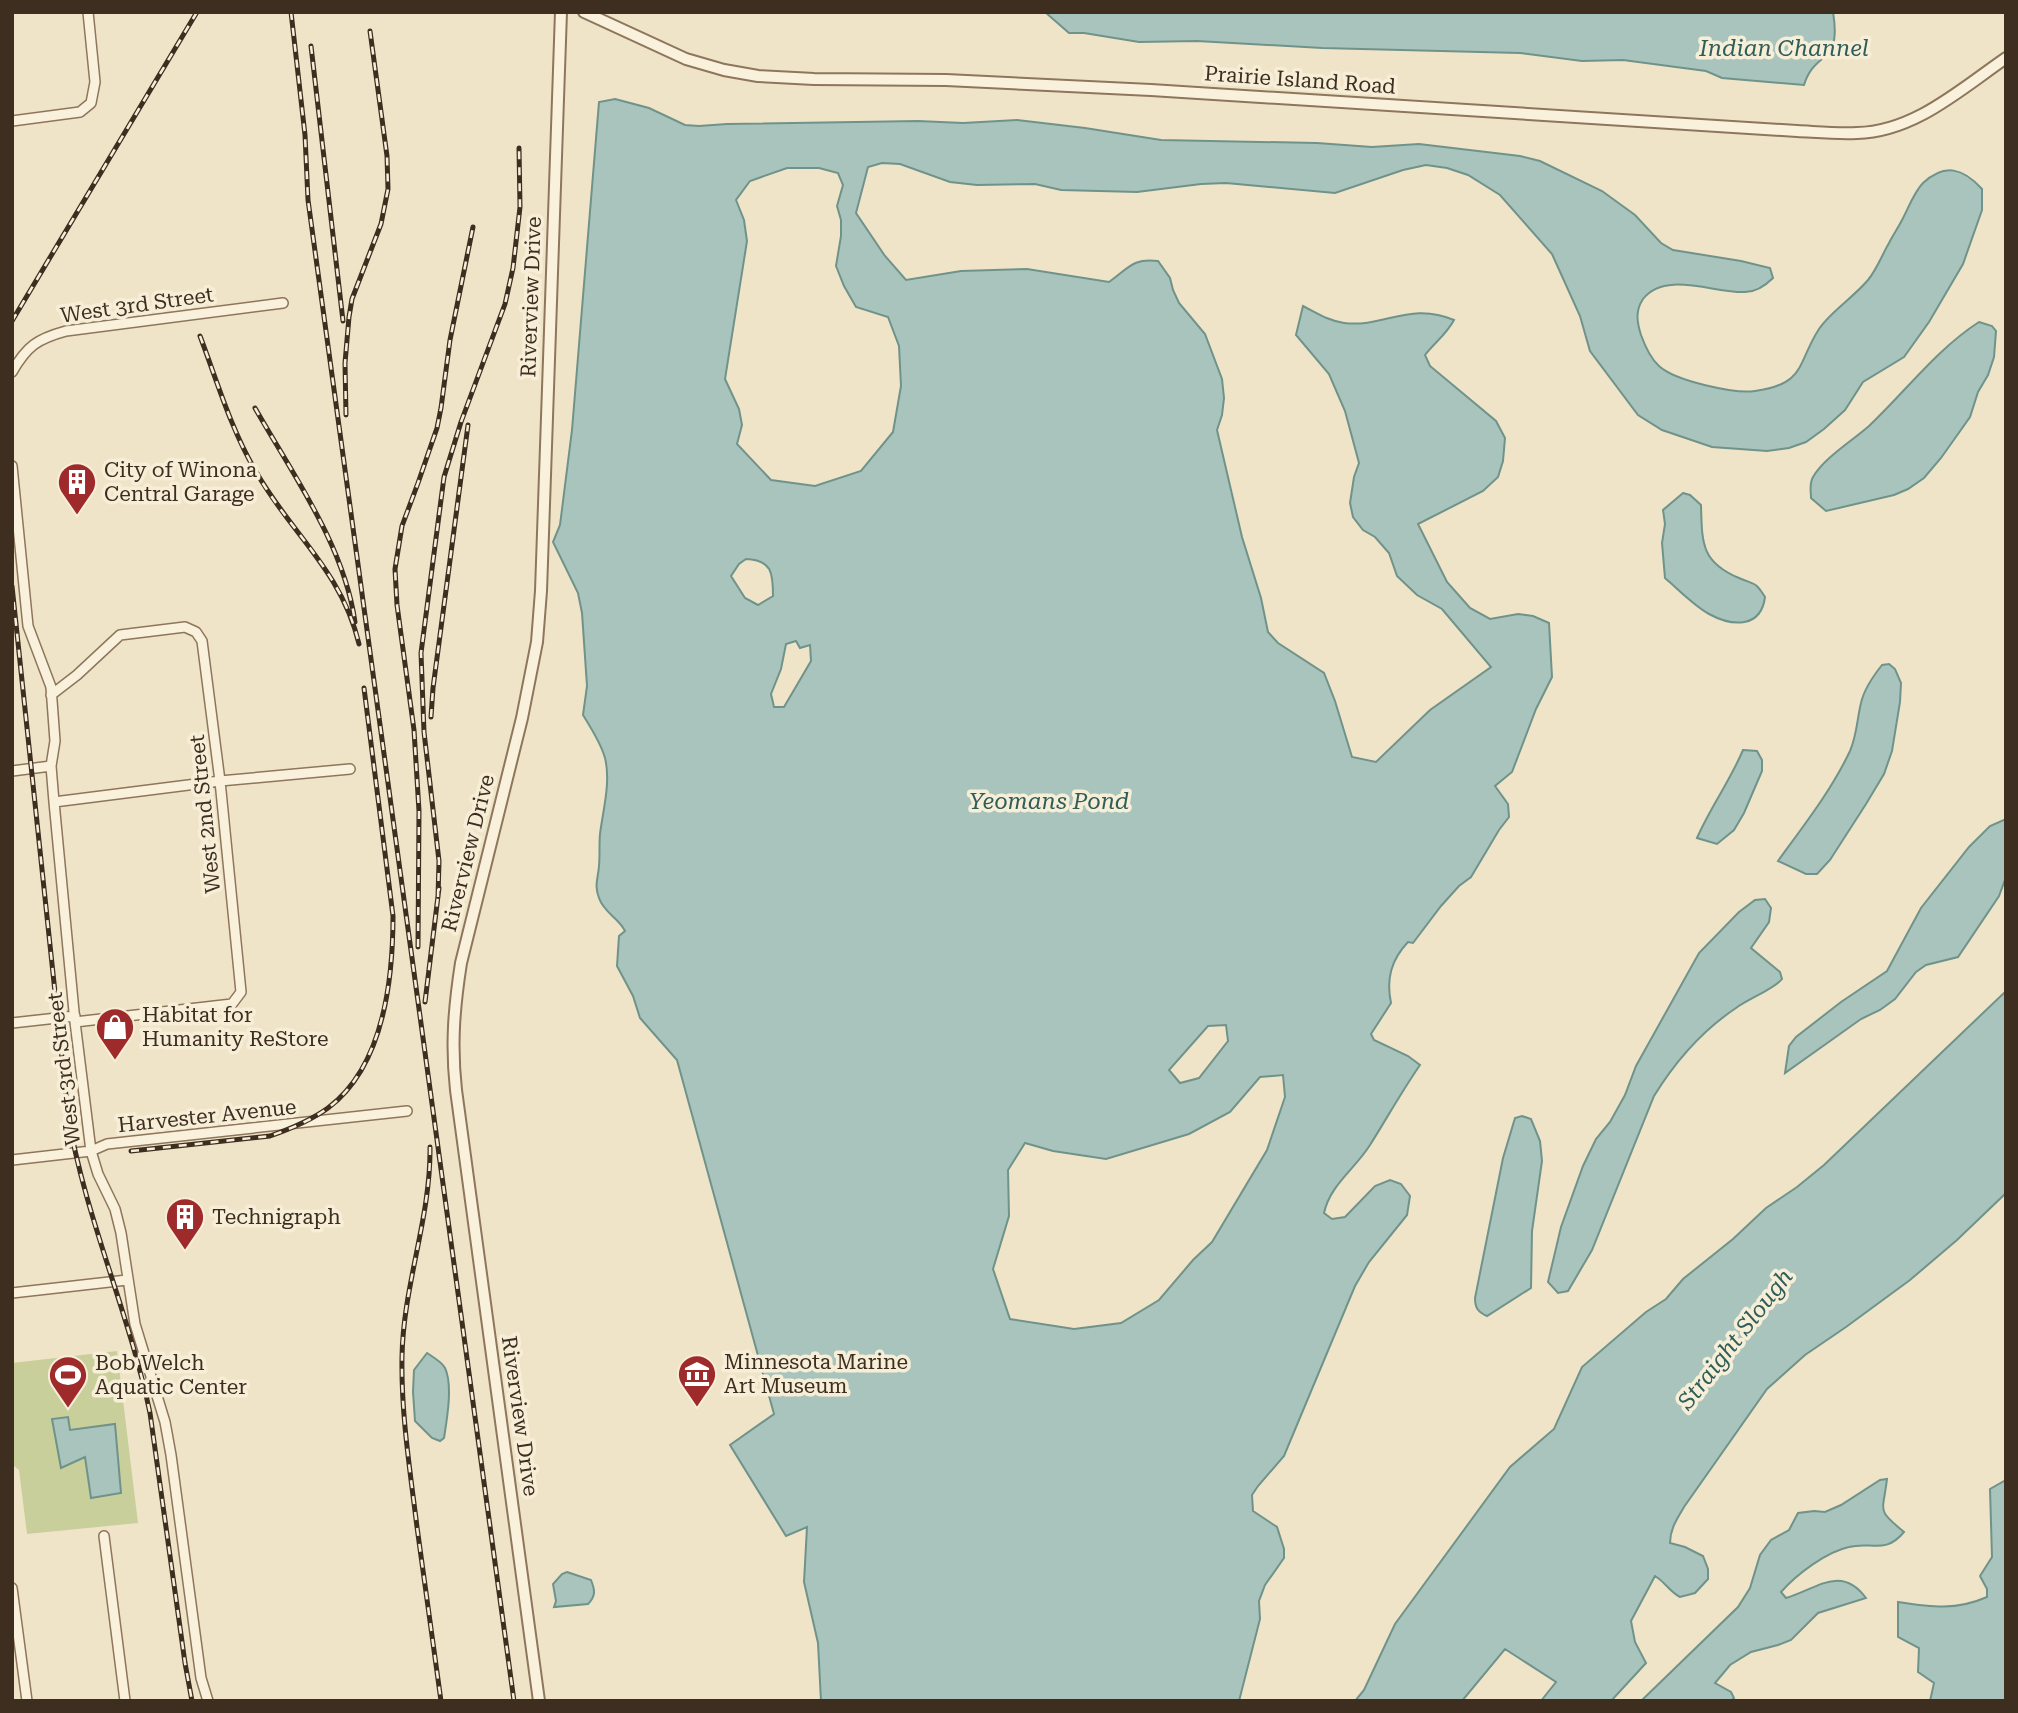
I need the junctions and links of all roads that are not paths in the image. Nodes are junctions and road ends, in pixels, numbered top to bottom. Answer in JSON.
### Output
{"nodes":[{"id":1,"x":88,"y":12,"type":"edge"},
{"id":2,"x":561,"y":12,"type":"edge"},
{"id":3,"x":584,"y":12,"type":"edge"},
{"id":4,"x":2006,"y":58,"type":"edge"},
{"id":5,"x":12,"y":121,"type":"edge"},
{"id":6,"x":283,"y":303,"type":"dead end"},
{"id":7,"x":12,"y":372,"type":"edge"},
{"id":8,"x":12,"y":466,"type":"edge"},
{"id":9,"x":51,"y":695,"type":"junction"},
{"id":10,"x":51,"y":766,"type":"junction"},
{"id":11,"x":350,"y":769,"type":"dead end"},
{"id":12,"x":12,"y":771,"type":"edge"},
{"id":13,"x":220,"y":781,"type":"junction"},
{"id":14,"x":54,"y":802,"type":"junction"},
{"id":15,"x":75,"y":1019,"type":"junction"},
{"id":16,"x":12,"y":1023,"type":"edge"},
{"id":17,"x":407,"y":1111,"type":"dead end"},
{"id":18,"x":91,"y":1151,"type":"junction"},
{"id":19,"x":12,"y":1160,"type":"edge"},
{"id":20,"x":127,"y":1280,"type":"junction"},
{"id":21,"x":12,"y":1293,"type":"edge"},
{"id":22,"x":104,"y":1536,"type":"dead end"},
{"id":23,"x":12,"y":1588,"type":"edge"},
{"id":24,"x":27,"y":1701,"type":"edge"},
{"id":25,"x":125,"y":1701,"type":"edge"},
{"id":26,"x":208,"y":1701,"type":"edge"},
{"id":27,"x":539,"y":1701,"type":"edge"}],
"edges":[{"from":1,"to":5,"type":"street"},
{"from":2,"to":27,"type":"street","name":"Riverview Drive"},
{"from":3,"to":4,"type":"street","name":"Prairie Island Road"},
{"from":6,"to":7,"type":"street","name":"West 3rd Street"},
{"from":8,"to":9,"type":"street","name":"West 3rd Street"},
{"from":9,"to":10,"type":"street","name":"West 3rd Street"},
{"from":9,"to":13,"type":"street","name":"West 2nd Street"},
{"from":10,"to":12,"type":"street"},
{"from":10,"to":14,"type":"street","name":"West 3rd Street"},
{"from":11,"to":13,"type":"street"},
{"from":13,"to":14,"type":"street"},
{"from":13,"to":15,"type":"street","name":"West 2nd Street"},
{"from":14,"to":15,"type":"street","name":"West 3rd Street"},
{"from":15,"to":16,"type":"street"},
{"from":15,"to":18,"type":"street","name":"West 3rd Street"},
{"from":17,"to":18,"type":"street","name":"Harvester Avenue"},
{"from":18,"to":19,"type":"street","name":"Harvester Avenue"},
{"from":18,"to":20,"type":"street","name":"West 3rd Street"},
{"from":20,"to":21,"type":"street"},
{"from":20,"to":26,"type":"street","name":"West 3rd Street"},
{"from":22,"to":25,"type":"street"},
{"from":23,"to":24,"type":"street"}]}
